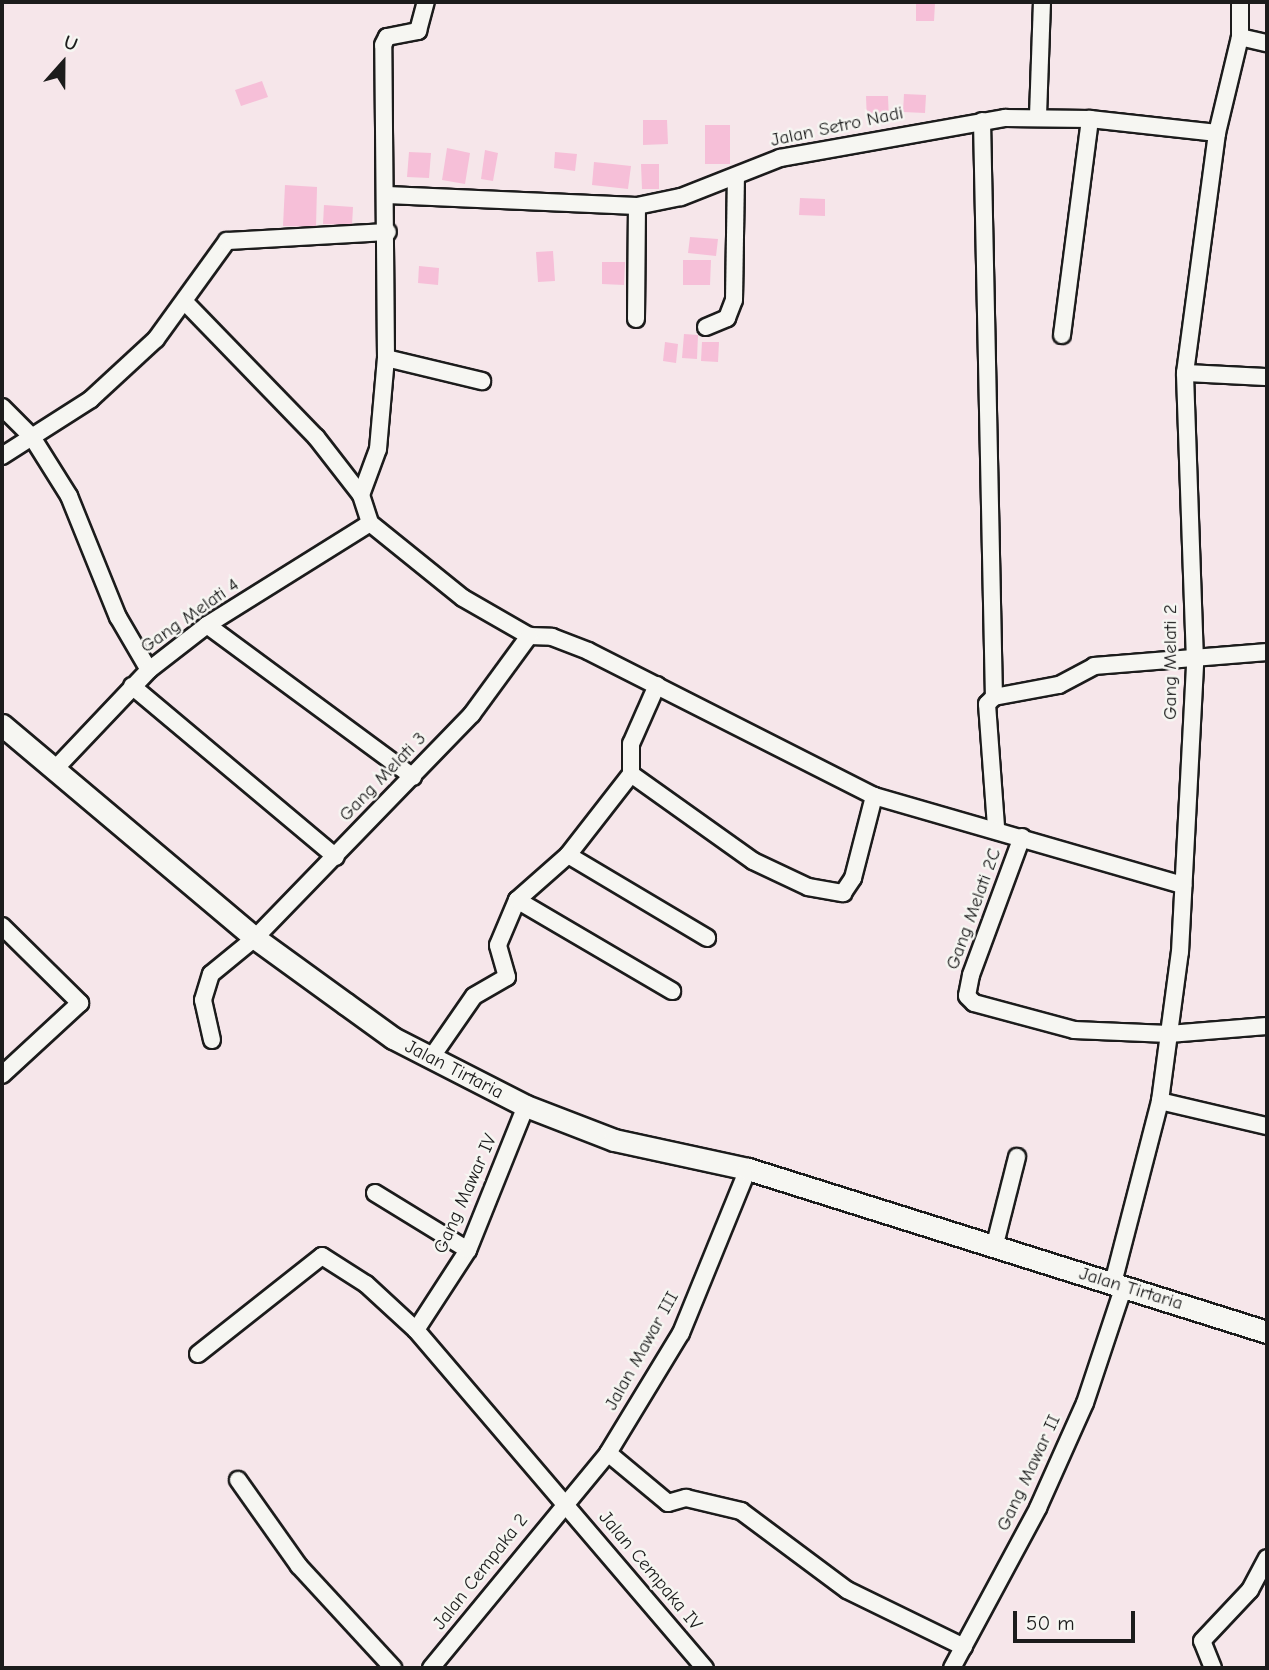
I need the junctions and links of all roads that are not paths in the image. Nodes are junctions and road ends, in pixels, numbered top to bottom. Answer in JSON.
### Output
{"nodes":[{"id":1,"x":426,"y":2,"type":"edge"},
{"id":2,"x":1042,"y":2,"type":"edge"},
{"id":3,"x":1240,"y":2,"type":"edge"},
{"id":4,"x":1240,"y":37,"type":"junction"},
{"id":5,"x":1267,"y":43,"type":"edge"},
{"id":6,"x":1038,"y":116,"type":"junction"},
{"id":7,"x":1090,"y":119,"type":"junction"},
{"id":8,"x":982,"y":121,"type":"junction"},
{"id":9,"x":1217,"y":133,"type":"junction"},
{"id":10,"x":736,"y":178,"type":"junction"},
{"id":11,"x":387,"y":195,"type":"junction"},
{"id":12,"x":637,"y":206,"type":"junction"},
{"id":13,"x":388,"y":232,"type":"junction"},
{"id":14,"x":185,"y":302,"type":"junction"},
{"id":15,"x":636,"y":318,"type":"dead end"},
{"id":16,"x":706,"y":327,"type":"dead end"},
{"id":17,"x":1062,"y":335,"type":"dead end"},
{"id":18,"x":386,"y":358,"type":"junction"},
{"id":19,"x":1185,"y":373,"type":"junction"},
{"id":20,"x":1267,"y":377,"type":"edge"},
{"id":21,"x":482,"y":382,"type":"dead end"},
{"id":22,"x":2,"y":407,"type":"edge"},
{"id":23,"x":32,"y":437,"type":"junction"},
{"id":24,"x":2,"y":456,"type":"edge"},
{"id":25,"x":361,"y":495,"type":"junction"},
{"id":26,"x":370,"y":523,"type":"junction"},
{"id":27,"x":207,"y":625,"type":"junction"},
{"id":28,"x":529,"y":636,"type":"junction"},
{"id":29,"x":1267,"y":652,"type":"edge"},
{"id":30,"x":1195,"y":661,"type":"junction"},
{"id":31,"x":149,"y":670,"type":"junction"},
{"id":32,"x":657,"y":685,"type":"junction"},
{"id":33,"x":132,"y":686,"type":"junction"},
{"id":34,"x":994,"y":697,"type":"junction"},
{"id":35,"x":2,"y":725,"type":"edge"},
{"id":36,"x":55,"y":769,"type":"junction"},
{"id":37,"x":631,"y":775,"type":"junction"},
{"id":38,"x":413,"y":777,"type":"junction"},
{"id":39,"x":874,"y":796,"type":"junction"},
{"id":40,"x":996,"y":828,"type":"junction"},
{"id":41,"x":1022,"y":837,"type":"junction"},
{"id":42,"x":568,"y":855,"type":"junction"},
{"id":43,"x":336,"y":857,"type":"junction"},
{"id":44,"x":1183,"y":886,"type":"junction"},
{"id":45,"x":517,"y":900,"type":"junction"},
{"id":46,"x":2,"y":926,"type":"edge"},
{"id":47,"x":255,"y":938,"type":"junction"},
{"id":48,"x":706,"y":938,"type":"dead end"},
{"id":49,"x":672,"y":991,"type":"dead end"},
{"id":50,"x":1267,"y":1026,"type":"edge"},
{"id":51,"x":1168,"y":1034,"type":"junction"},
{"id":52,"x":212,"y":1040,"type":"dead end"},
{"id":53,"x":431,"y":1058,"type":"junction"},
{"id":54,"x":2,"y":1075,"type":"edge"},
{"id":55,"x":1160,"y":1101,"type":"junction"},
{"id":56,"x":526,"y":1106,"type":"junction"},
{"id":57,"x":1267,"y":1126,"type":"edge"},
{"id":58,"x":1017,"y":1157,"type":"dead end"},
{"id":59,"x":748,"y":1169,"type":"junction"},
{"id":60,"x":375,"y":1193,"type":"dead end"},
{"id":61,"x":994,"y":1248,"type":"junction"},
{"id":62,"x":468,"y":1250,"type":"junction"},
{"id":63,"x":1119,"y":1285,"type":"junction"},
{"id":64,"x":416,"y":1331,"type":"junction"},
{"id":65,"x":1267,"y":1332,"type":"edge"},
{"id":66,"x":198,"y":1354,"type":"dead end"},
{"id":67,"x":608,"y":1453,"type":"junction"},
{"id":68,"x":239,"y":1480,"type":"dead end"},
{"id":69,"x":564,"y":1501,"type":"junction"},
{"id":70,"x":1267,"y":1558,"type":"edge"},
{"id":71,"x":964,"y":1647,"type":"junction"},
{"id":72,"x":393,"y":1668,"type":"edge"},
{"id":73,"x":431,"y":1668,"type":"edge"},
{"id":74,"x":705,"y":1668,"type":"edge"},
{"id":75,"x":952,"y":1668,"type":"edge"},
{"id":76,"x":1213,"y":1668,"type":"edge"}],
"edges":[{"from":1,"to":11,"type":"street"},
{"from":2,"to":6,"type":"street"},
{"from":3,"to":4,"type":"street","name":"Gang Melati 2"},
{"from":4,"to":5,"type":"street"},
{"from":4,"to":9,"type":"street","name":"Gang Melati 2"},
{"from":6,"to":7,"type":"street","name":"Jalan Setro Nadi"},
{"from":6,"to":8,"type":"street","name":"Jalan Setro Nadi"},
{"from":7,"to":9,"type":"street","name":"Jalan Setro Nadi"},
{"from":7,"to":17,"type":"street"},
{"from":8,"to":10,"type":"street","name":"Jalan Setro Nadi"},
{"from":8,"to":34,"type":"street"},
{"from":9,"to":19,"type":"street","name":"Gang Melati 2"},
{"from":10,"to":12,"type":"street","name":"Jalan Setro Nadi"},
{"from":10,"to":16,"type":"street"},
{"from":11,"to":12,"type":"street","name":"Jalan Setro Nadi"},
{"from":11,"to":13,"type":"street"},
{"from":12,"to":15,"type":"street"},
{"from":13,"to":14,"type":"street"},
{"from":13,"to":18,"type":"street"},
{"from":14,"to":23,"type":"street"},
{"from":14,"to":25,"type":"street"},
{"from":18,"to":21,"type":"street"},
{"from":18,"to":25,"type":"street"},
{"from":19,"to":20,"type":"street"},
{"from":19,"to":30,"type":"street","name":"Gang Melati 2"},
{"from":22,"to":23,"type":"street"},
{"from":23,"to":24,"type":"street"},
{"from":23,"to":31,"type":"street"},
{"from":25,"to":26,"type":"street"},
{"from":26,"to":27,"type":"street","name":"Gang Melati 4"},
{"from":26,"to":28,"type":"street"},
{"from":27,"to":31,"type":"street","name":"Gang Melati 4"},
{"from":27,"to":38,"type":"street"},
{"from":28,"to":32,"type":"street"},
{"from":28,"to":38,"type":"street","name":"Gang Melati 3"},
{"from":29,"to":30,"type":"street"},
{"from":30,"to":34,"type":"street"},
{"from":30,"to":44,"type":"street","name":"Gang Melati 2"},
{"from":31,"to":33,"type":"street","name":"Gang Melati 4"},
{"from":32,"to":37,"type":"street"},
{"from":32,"to":39,"type":"street"},
{"from":33,"to":36,"type":"street","name":"Gang Melati 4"},
{"from":33,"to":43,"type":"street"},
{"from":34,"to":40,"type":"street"},
{"from":35,"to":36,"type":"street","name":"Jalan Tirtaria"},
{"from":36,"to":47,"type":"street","name":"Jalan Tirtaria"},
{"from":37,"to":39,"type":"street"},
{"from":37,"to":42,"type":"street"},
{"from":38,"to":43,"type":"street","name":"Gang Melati 3"},
{"from":39,"to":40,"type":"street"},
{"from":40,"to":41,"type":"street"},
{"from":41,"to":44,"type":"street"},
{"from":41,"to":51,"type":"street","name":"Gang Melati 2C"},
{"from":42,"to":45,"type":"street"},
{"from":42,"to":48,"type":"street"},
{"from":43,"to":47,"type":"street","name":"Gang Melati 3"},
{"from":44,"to":51,"type":"street","name":"Gang Melati 2"},
{"from":45,"to":49,"type":"street"},
{"from":45,"to":53,"type":"street"},
{"from":46,"to":54,"type":"street"},
{"from":47,"to":52,"type":"street","name":"Gang Melati 3"},
{"from":47,"to":53,"type":"street","name":"Jalan Tirtaria"},
{"from":50,"to":51,"type":"street"},
{"from":51,"to":55,"type":"street","name":"Gang Melati 2"},
{"from":53,"to":56,"type":"street","name":"Jalan Tirtaria"},
{"from":55,"to":57,"type":"street"},
{"from":55,"to":63,"type":"street","name":"Gang Melati 2"},
{"from":56,"to":59,"type":"street","name":"Jalan Tirtaria"},
{"from":56,"to":62,"type":"street","name":"Gang Mawar IV"},
{"from":58,"to":61,"type":"street"},
{"from":59,"to":61,"type":"street","name":"Jalan Tirtaria"},
{"from":59,"to":67,"type":"street","name":"Jalan Mawar III"},
{"from":60,"to":62,"type":"street"},
{"from":61,"to":63,"type":"street","name":"Jalan Tirtaria"},
{"from":62,"to":64,"type":"street","name":"Gang Mawar IV"},
{"from":63,"to":65,"type":"street","name":"Jalan Tirtaria"},
{"from":63,"to":71,"type":"street","name":"Gang Mawar II"},
{"from":64,"to":66,"type":"street","name":"Jalan Cempaka IV"},
{"from":64,"to":69,"type":"street","name":"Jalan Cempaka IV"},
{"from":67,"to":69,"type":"street","name":"Jalan Mawar III"},
{"from":67,"to":71,"type":"street"},
{"from":68,"to":72,"type":"street"},
{"from":69,"to":73,"type":"street","name":"Jalan Cempaka 2"},
{"from":69,"to":74,"type":"street","name":"Jalan Cempaka IV"},
{"from":70,"to":76,"type":"street"},
{"from":71,"to":75,"type":"street","name":"Gang Mawar II"}]}
